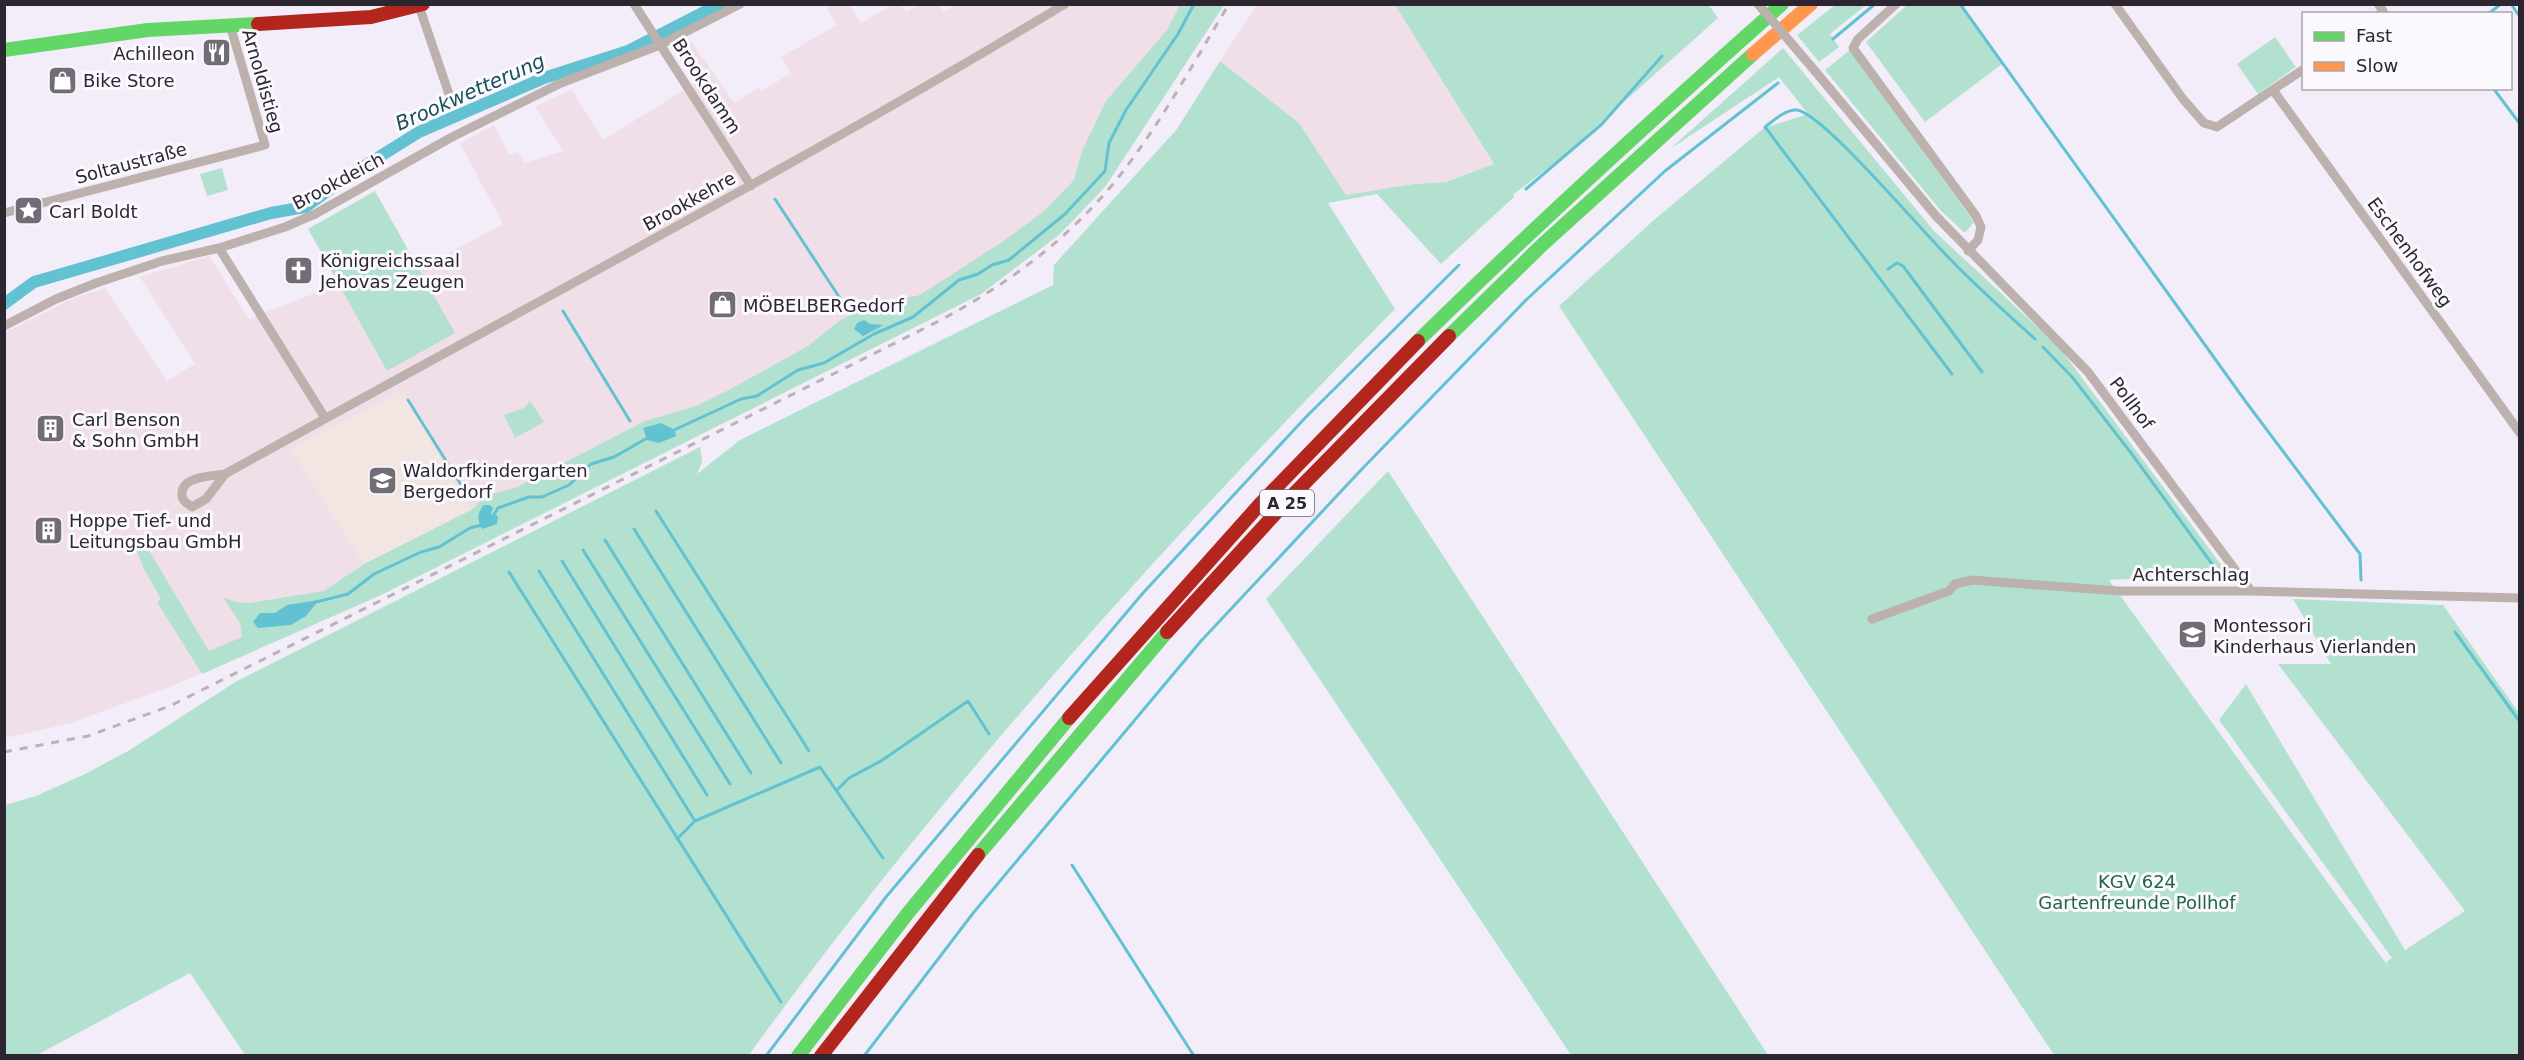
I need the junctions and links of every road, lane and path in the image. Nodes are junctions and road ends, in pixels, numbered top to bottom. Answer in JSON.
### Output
{"nodes":[{"id":1,"x":634,"y":4,"type":"edge"},
{"id":2,"x":740,"y":4,"type":"edge"},
{"id":3,"x":1065,"y":4,"type":"edge"},
{"id":4,"x":1758,"y":4,"type":"edge"},
{"id":5,"x":1782,"y":4,"type":"edge"},
{"id":6,"x":1811,"y":4,"type":"edge"},
{"id":7,"x":1896,"y":4,"type":"edge"},
{"id":8,"x":2115,"y":4,"type":"edge"},
{"id":9,"x":421,"y":5,"type":"edge"},
{"id":10,"x":230,"y":25,"type":"junction"},
{"id":11,"x":659,"y":43,"type":"junction"},
{"id":12,"x":4,"y":50,"type":"edge"},
{"id":13,"x":2302,"y":70,"type":"edge"},
{"id":14,"x":2273,"y":90,"type":"junction"},
{"id":15,"x":451,"y":100,"type":"dead end"},
{"id":16,"x":265,"y":146,"type":"joint"},
{"id":17,"x":751,"y":186,"type":"junction"},
{"id":18,"x":4,"y":213,"type":"edge"},
{"id":19,"x":219,"y":248,"type":"junction"},
{"id":20,"x":1968,"y":251,"type":"junction"},
{"id":21,"x":4,"y":326,"type":"edge"},
{"id":22,"x":326,"y":418,"type":"junction"},
{"id":23,"x":2520,"y":433,"type":"edge"},
{"id":24,"x":225,"y":474,"type":"junction"},
{"id":25,"x":2251,"y":591,"type":"junction"},
{"id":26,"x":2520,"y":598,"type":"edge"},
{"id":27,"x":1872,"y":619,"type":"dead end"},
{"id":28,"x":798,"y":1056,"type":"edge"},
{"id":29,"x":822,"y":1056,"type":"edge"}],
"edges":[{"from":1,"to":11,"type":"street","name":"Brookdamm"},
{"from":2,"to":11,"type":"street","name":"Brookdeich"},
{"from":3,"to":17,"type":"street","name":"Brookkehre"},
{"from":4,"to":20,"type":"street","name":"Pollhof","bridge":true},
{"from":5,"to":28,"type":"main road","number":"A 25"},
{"from":6,"to":29,"type":"main road","number":"A 25"},
{"from":7,"to":20,"type":"street"},
{"from":8,"to":14,"type":"street"},
{"from":9,"to":10,"type":"main road"},
{"from":9,"to":15,"type":"street"},
{"from":10,"to":12,"type":"main road"},
{"from":10,"to":16,"type":"street","name":"Arnoldistieg"},
{"from":11,"to":17,"type":"street","name":"Brookdamm"},
{"from":11,"to":19,"type":"street","name":"Brookdeich"},
{"from":13,"to":14,"type":"street"},
{"from":14,"to":23,"type":"street","name":"Eschenhofweg"},
{"from":16,"to":18,"type":"street","name":"Soltaustraße"},
{"from":17,"to":22,"type":"street","name":"Brookkehre"},
{"from":19,"to":21,"type":"street","name":"Brookdeich"},
{"from":19,"to":22,"type":"street"},
{"from":20,"to":25,"type":"street","name":"Pollhof"},
{"from":22,"to":24,"type":"street","name":"Brookkehre"},
{"from":24,"to":24,"type":"street","name":"Brookkehre"},
{"from":25,"to":26,"type":"street","name":"Achterschlag"},
{"from":25,"to":27,"type":"street","name":"Achterschlag"}]}
